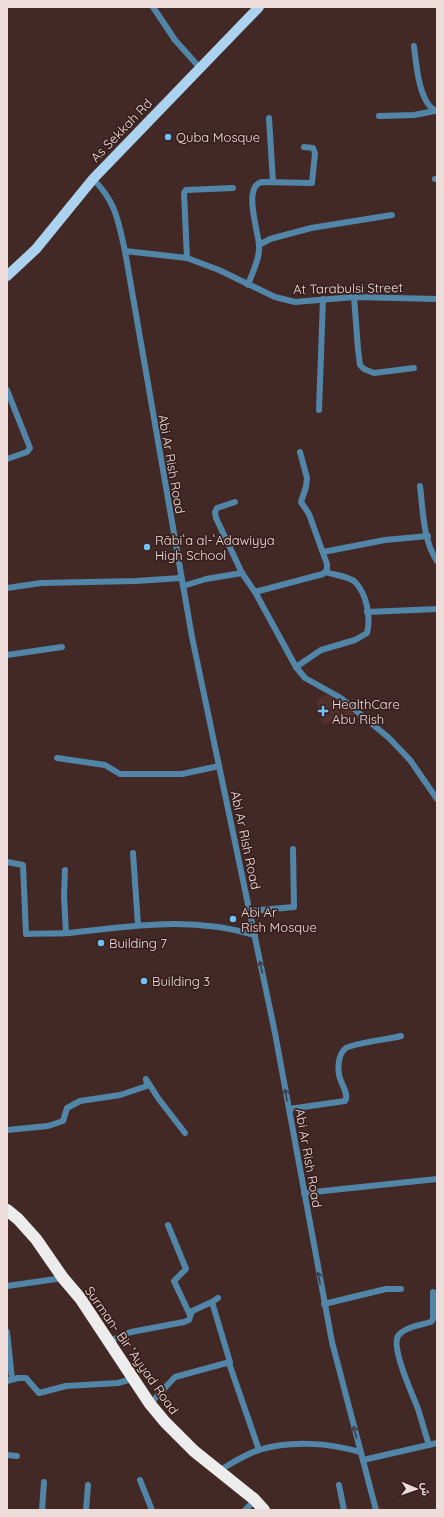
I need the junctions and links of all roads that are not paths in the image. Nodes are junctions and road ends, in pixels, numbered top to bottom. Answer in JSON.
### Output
{"nodes":[{"id":1,"x":153,"y":7,"type":"edge"},
{"id":2,"x":259,"y":7,"type":"edge"},
{"id":3,"x":414,"y":46,"type":"dead end"},
{"id":4,"x":200,"y":68,"type":"junction"},
{"id":5,"x":436,"y":111,"type":"edge"},
{"id":6,"x":379,"y":116,"type":"dead end"},
{"id":7,"x":269,"y":118,"type":"dead end"},
{"id":8,"x":304,"y":147,"type":"dead end"},
{"id":9,"x":93,"y":179,"type":"junction"},
{"id":10,"x":273,"y":182,"type":"junction"},
{"id":11,"x":233,"y":188,"type":"dead end"},
{"id":12,"x":392,"y":215,"type":"dead end"},
{"id":13,"x":259,"y":245,"type":"junction"},
{"id":14,"x":125,"y":251,"type":"junction"},
{"id":15,"x":186,"y":258,"type":"junction"},
{"id":16,"x":7,"y":276,"type":"edge"},
{"id":17,"x":248,"y":285,"type":"junction"},
{"id":18,"x":354,"y":297,"type":"junction"},
{"id":19,"x":322,"y":299,"type":"junction"},
{"id":20,"x":437,"y":299,"type":"edge"},
{"id":21,"x":414,"y":368,"type":"dead end"},
{"id":22,"x":7,"y":390,"type":"edge"},
{"id":23,"x":319,"y":410,"type":"dead end"},
{"id":24,"x":300,"y":452,"type":"dead end"},
{"id":25,"x":7,"y":459,"type":"edge"},
{"id":26,"x":420,"y":486,"type":"dead end"},
{"id":27,"x":234,"y":502,"type":"dead end"},
{"id":28,"x":428,"y":536,"type":"junction"},
{"id":29,"x":323,"y":552,"type":"junction"},
{"id":30,"x":437,"y":561,"type":"edge"},
{"id":31,"x":326,"y":572,"type":"junction"},
{"id":32,"x":242,"y":573,"type":"junction"},
{"id":33,"x":181,"y":578,"type":"junction"},
{"id":34,"x":182,"y":586,"type":"junction"},
{"id":35,"x":7,"y":588,"type":"edge"},
{"id":36,"x":255,"y":592,"type":"junction"},
{"id":37,"x":437,"y":609,"type":"edge"},
{"id":38,"x":367,"y":612,"type":"junction"},
{"id":39,"x":62,"y":646,"type":"dead end"},
{"id":40,"x":7,"y":655,"type":"edge"},
{"id":41,"x":296,"y":667,"type":"junction"},
{"id":42,"x":57,"y":758,"type":"dead end"},
{"id":43,"x":219,"y":766,"type":"junction"},
{"id":44,"x":437,"y":799,"type":"edge"},
{"id":45,"x":293,"y":849,"type":"dead end"},
{"id":46,"x":133,"y":853,"type":"dead end"},
{"id":47,"x":7,"y":862,"type":"edge"},
{"id":48,"x":65,"y":870,"type":"dead end"},
{"id":49,"x":250,"y":911,"type":"junction"},
{"id":50,"x":138,"y":925,"type":"junction"},
{"id":51,"x":66,"y":933,"type":"junction"},
{"id":52,"x":254,"y":935,"type":"junction"},
{"id":53,"x":401,"y":1036,"type":"dead end"},
{"id":54,"x":288,"y":1109,"type":"junction"},
{"id":55,"x":7,"y":1130,"type":"edge"},
{"id":56,"x":185,"y":1133,"type":"dead end"},
{"id":57,"x":437,"y":1178,"type":"edge"},
{"id":58,"x":304,"y":1193,"type":"junction"},
{"id":59,"x":7,"y":1210,"type":"edge"},
{"id":60,"x":168,"y":1225,"type":"dead end"},
{"id":61,"x":63,"y":1278,"type":"junction"},
{"id":62,"x":7,"y":1286,"type":"edge"},
{"id":63,"x":401,"y":1289,"type":"dead end"},
{"id":64,"x":433,"y":1292,"type":"dead end"},
{"id":65,"x":218,"y":1298,"type":"dead end"},
{"id":66,"x":212,"y":1302,"type":"junction"},
{"id":67,"x":324,"y":1304,"type":"junction"},
{"id":68,"x":190,"y":1315,"type":"junction"},
{"id":69,"x":7,"y":1332,"type":"edge"},
{"id":70,"x":107,"y":1342,"type":"junction"},
{"id":71,"x":229,"y":1363,"type":"junction"},
{"id":72,"x":132,"y":1379,"type":"junction"},
{"id":73,"x":9,"y":1380,"type":"edge"},
{"id":74,"x":150,"y":1404,"type":"junction"},
{"id":75,"x":437,"y":1443,"type":"edge"},
{"id":76,"x":429,"y":1445,"type":"junction"},
{"id":77,"x":259,"y":1450,"type":"junction"},
{"id":78,"x":360,"y":1452,"type":"junction"},
{"id":79,"x":7,"y":1455,"type":"edge"},
{"id":80,"x":17,"y":1456,"type":"dead end"},
{"id":81,"x":363,"y":1460,"type":"junction"},
{"id":82,"x":218,"y":1471,"type":"junction"},
{"id":83,"x":140,"y":1480,"type":"dead end"},
{"id":84,"x":44,"y":1482,"type":"dead end"},
{"id":85,"x":88,"y":1485,"type":"dead end"},
{"id":86,"x":339,"y":1485,"type":"dead end"},
{"id":87,"x":255,"y":1500,"type":"junction"},
{"id":88,"x":42,"y":1510,"type":"edge"},
{"id":89,"x":86,"y":1510,"type":"edge"},
{"id":90,"x":152,"y":1510,"type":"edge"},
{"id":91,"x":245,"y":1510,"type":"edge"},
{"id":92,"x":264,"y":1510,"type":"edge"},
{"id":93,"x":344,"y":1510,"type":"edge"},
{"id":94,"x":376,"y":1510,"type":"edge"}],
"edges":[{"from":1,"to":4,"type":"street"},
{"from":2,"to":4,"type":"main road","name":"As Sekkah Rd"},
{"from":3,"to":5,"type":"street"},
{"from":4,"to":9,"type":"main road","name":"As Sekkah Rd"},
{"from":5,"to":6,"type":"street"},
{"from":7,"to":10,"type":"street"},
{"from":8,"to":10,"type":"street"},
{"from":9,"to":14,"type":"street","name":"Abi Ar Rish Road"},
{"from":9,"to":16,"type":"main road","name":"As Sekkah Rd"},
{"from":10,"to":13,"type":"street"},
{"from":11,"to":15,"type":"street"},
{"from":12,"to":13,"type":"street"},
{"from":13,"to":17,"type":"street"},
{"from":14,"to":15,"type":"street","name":"At Tarabulsi Street"},
{"from":14,"to":33,"type":"street","name":"Abi Ar Rish Road"},
{"from":15,"to":17,"type":"street","name":"At Tarabulsi Street"},
{"from":17,"to":19,"type":"street","name":"At Tarabulsi Street"},
{"from":18,"to":19,"type":"street","name":"At Tarabulsi Street"},
{"from":18,"to":20,"type":"street","name":"At Tarabulsi Street"},
{"from":18,"to":21,"type":"street"},
{"from":19,"to":23,"type":"street"},
{"from":22,"to":25,"type":"street"},
{"from":24,"to":29,"type":"street"},
{"from":26,"to":28,"type":"street"},
{"from":27,"to":32,"type":"street"},
{"from":28,"to":29,"type":"street"},
{"from":28,"to":30,"type":"street"},
{"from":29,"to":31,"type":"street"},
{"from":31,"to":36,"type":"street"},
{"from":31,"to":38,"type":"street"},
{"from":32,"to":34,"type":"street"},
{"from":32,"to":36,"type":"street"},
{"from":33,"to":34,"type":"street","name":"Abi Ar Rish Road"},
{"from":33,"to":35,"type":"street"},
{"from":34,"to":43,"type":"street","name":"Abi Ar Rish Road"},
{"from":36,"to":41,"type":"street"},
{"from":37,"to":38,"type":"street"},
{"from":38,"to":41,"type":"street"},
{"from":39,"to":40,"type":"street"},
{"from":41,"to":44,"type":"street"},
{"from":42,"to":43,"type":"street"},
{"from":43,"to":49,"type":"street","name":"Abi Ar Rish Road"},
{"from":45,"to":49,"type":"street"},
{"from":46,"to":50,"type":"street"},
{"from":47,"to":51,"type":"street"},
{"from":48,"to":51,"type":"street"},
{"from":49,"to":52,"type":"street","name":"Abi Ar Rish Road"},
{"from":50,"to":51,"type":"street"},
{"from":50,"to":52,"type":"street"},
{"from":54,"to":52,"type":"street","name":"Abi Ar Rish Road","one_way":true},
{"from":53,"to":54,"type":"street"},
{"from":54,"to":58,"type":"street","name":"Abi Ar Rish Road"},
{"from":55,"to":56,"type":"street"},
{"from":57,"to":58,"type":"street"},
{"from":67,"to":58,"type":"street","name":"Abi Ar Rish Road","one_way":true},
{"from":59,"to":61,"type":"highway","name":"Surman- Bir ‘Ayyad Road"},
{"from":60,"to":68,"type":"street"},
{"from":61,"to":62,"type":"street"},
{"from":61,"to":70,"type":"highway","name":"Surman- Bir ‘Ayyad Road"},
{"from":63,"to":67,"type":"street"},
{"from":64,"to":76,"type":"street"},
{"from":65,"to":66,"type":"street"},
{"from":66,"to":68,"type":"street"},
{"from":66,"to":71,"type":"street"},
{"from":78,"to":67,"type":"street","name":"Abi Ar Rish Road","one_way":true},
{"from":68,"to":70,"type":"street"},
{"from":69,"to":73,"type":"street"},
{"from":70,"to":72,"type":"highway","name":"Surman- Bir ‘Ayyad Road"},
{"from":71,"to":74,"type":"street"},
{"from":71,"to":77,"type":"street"},
{"from":72,"to":73,"type":"street"},
{"from":72,"to":74,"type":"highway","name":"Surman- Bir ‘Ayyad Road"},
{"from":74,"to":82,"type":"highway","name":"Surman- Bir ‘Ayyad Road"},
{"from":75,"to":76,"type":"street"},
{"from":76,"to":81,"type":"street"},
{"from":77,"to":78,"type":"street"},
{"from":77,"to":82,"type":"street"},
{"from":78,"to":81,"type":"street","name":"Abi Ar Rish Road"},
{"from":79,"to":80,"type":"street"},
{"from":81,"to":94,"type":"street","name":"Abi Ar Rish Road"},
{"from":82,"to":87,"type":"highway","name":"Surman- Bir ‘Ayyad Road"},
{"from":83,"to":90,"type":"street"},
{"from":84,"to":88,"type":"street"},
{"from":85,"to":89,"type":"street"},
{"from":86,"to":93,"type":"street"},
{"from":87,"to":91,"type":"street"},
{"from":87,"to":92,"type":"highway","name":"Surman- Bir ‘Ayyad Road"}]}
